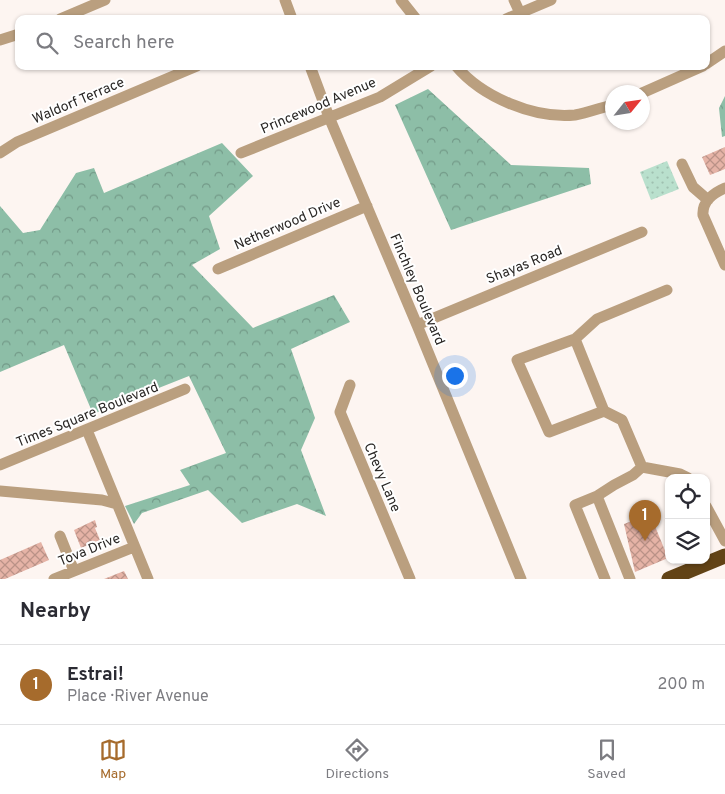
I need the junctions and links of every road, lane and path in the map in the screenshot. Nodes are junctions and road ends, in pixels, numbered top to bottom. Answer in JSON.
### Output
{"nodes":[{"id":1,"x":285,"y":0,"type":"edge"},
{"id":2,"x":402,"y":0,"type":"edge"},
{"id":3,"x":514,"y":0,"type":"edge"},
{"id":4,"x":551,"y":0,"type":"edge"},
{"id":5,"x":98,"y":1,"type":"edge"},
{"id":6,"x":520,"y":13,"type":"junction"},
{"id":7,"x":68,"y":15,"type":"edge"},
{"id":8,"x":291,"y":15,"type":"edge"},
{"id":9,"x":413,"y":15,"type":"edge"},
{"id":10,"x":515,"y":15,"type":"edge"},
{"id":11,"x":725,"y":51,"type":"edge"},
{"id":12,"x":710,"y":61,"type":"edge"},
{"id":13,"x":188,"y":70,"type":"edge"},
{"id":14,"x":311,"y":70,"type":"edge"},
{"id":15,"x":424,"y":70,"type":"edge"},
{"id":16,"x":459,"y":70,"type":"edge"},
{"id":17,"x":693,"y":70,"type":"edge"},
{"id":18,"x":650,"y":89,"type":"edge"},
{"id":19,"x":605,"y":106,"type":"edge"},
{"id":20,"x":329,"y":117,"type":"junction"},
{"id":21,"x":241,"y":153,"type":"dead end"},
{"id":22,"x":0,"y":154,"type":"edge"},
{"id":23,"x":682,"y":164,"type":"dead end"},
{"id":24,"x":725,"y":188,"type":"edge"},
{"id":25,"x":708,"y":200,"type":"junction"},
{"id":26,"x":366,"y":206,"type":"junction"},
{"id":27,"x":642,"y":232,"type":"dead end"},
{"id":28,"x":725,"y":265,"type":"edge"},
{"id":29,"x":218,"y":269,"type":"dead end"},
{"id":30,"x":667,"y":290,"type":"dead end"},
{"id":31,"x":417,"y":325,"type":"junction"},
{"id":32,"x":574,"y":339,"type":"junction"},
{"id":33,"x":350,"y":385,"type":"dead end"},
{"id":34,"x":185,"y":389,"type":"dead end"},
{"id":35,"x":604,"y":411,"type":"junction"},
{"id":36,"x":87,"y":430,"type":"junction"},
{"id":37,"x":0,"y":465,"type":"edge"},
{"id":38,"x":642,"y":466,"type":"junction"},
{"id":39,"x":680,"y":474,"type":"edge"},
{"id":40,"x":0,"y":491,"type":"edge"},
{"id":41,"x":597,"y":496,"type":"junction"},
{"id":42,"x":117,"y":504,"type":"junction"},
{"id":43,"x":710,"y":513,"type":"edge"},
{"id":44,"x":60,"y":536,"type":"dead end"},
{"id":45,"x":725,"y":541,"type":"edge"},
{"id":46,"x":134,"y":546,"type":"junction"},
{"id":47,"x":725,"y":556,"type":"edge"},
{"id":48,"x":80,"y":573,"type":"edge"},
{"id":49,"x":54,"y":579,"type":"edge"},
{"id":50,"x":148,"y":579,"type":"edge"},
{"id":51,"x":410,"y":579,"type":"edge"},
{"id":52,"x":521,"y":579,"type":"edge"},
{"id":53,"x":605,"y":579,"type":"edge"},
{"id":54,"x":630,"y":579,"type":"edge"},
{"id":55,"x":669,"y":579,"type":"edge"}],
"edges":[{"from":1,"to":8,"type":"street"},
{"from":2,"to":9,"type":"street"},
{"from":3,"to":6,"type":"street"},
{"from":4,"to":6,"type":"street"},
{"from":5,"to":7,"type":"street"},
{"from":6,"to":10,"type":"street"},
{"from":11,"to":12,"type":"street"},
{"from":13,"to":22,"type":"street","name":"Waldorf Terrace"},
{"from":14,"to":20,"type":"street","name":"Finchley Boulevard"},
{"from":15,"to":20,"type":"street","name":"Princewood Avenue"},
{"from":16,"to":19,"type":"street"},
{"from":17,"to":18,"type":"street"},
{"from":20,"to":21,"type":"street","name":"Princewood Avenue"},
{"from":20,"to":26,"type":"street","name":"Finchley Boulevard"},
{"from":23,"to":25,"type":"street"},
{"from":24,"to":25,"type":"street"},
{"from":25,"to":28,"type":"street"},
{"from":26,"to":29,"type":"street","name":"Netherwood Drive"},
{"from":26,"to":31,"type":"street","name":"Finchley Boulevard"},
{"from":27,"to":31,"type":"street","name":"Shayas Road"},
{"from":30,"to":32,"type":"street"},
{"from":31,"to":52,"type":"street","name":"Finchley Boulevard"},
{"from":32,"to":35,"type":"street"},
{"from":32,"to":35,"type":"street"},
{"from":33,"to":51,"type":"street","name":"Chevy Lane"},
{"from":34,"to":36,"type":"street","name":"Times Square Boulevard"},
{"from":35,"to":38,"type":"street"},
{"from":36,"to":37,"type":"street","name":"Times Square Boulevard"},
{"from":36,"to":42,"type":"street"},
{"from":38,"to":39,"type":"street"},
{"from":38,"to":41,"type":"street"},
{"from":40,"to":42,"type":"street"},
{"from":41,"to":53,"type":"street"},
{"from":41,"to":54,"type":"street"},
{"from":42,"to":46,"type":"street"},
{"from":43,"to":45,"type":"street"},
{"from":44,"to":48,"type":"street"},
{"from":46,"to":48,"type":"street","name":"Tova Drive"},
{"from":46,"to":50,"type":"street"},
{"from":47,"to":55,"type":"highway"},
{"from":48,"to":49,"type":"street","name":"Tova Drive"}]}
